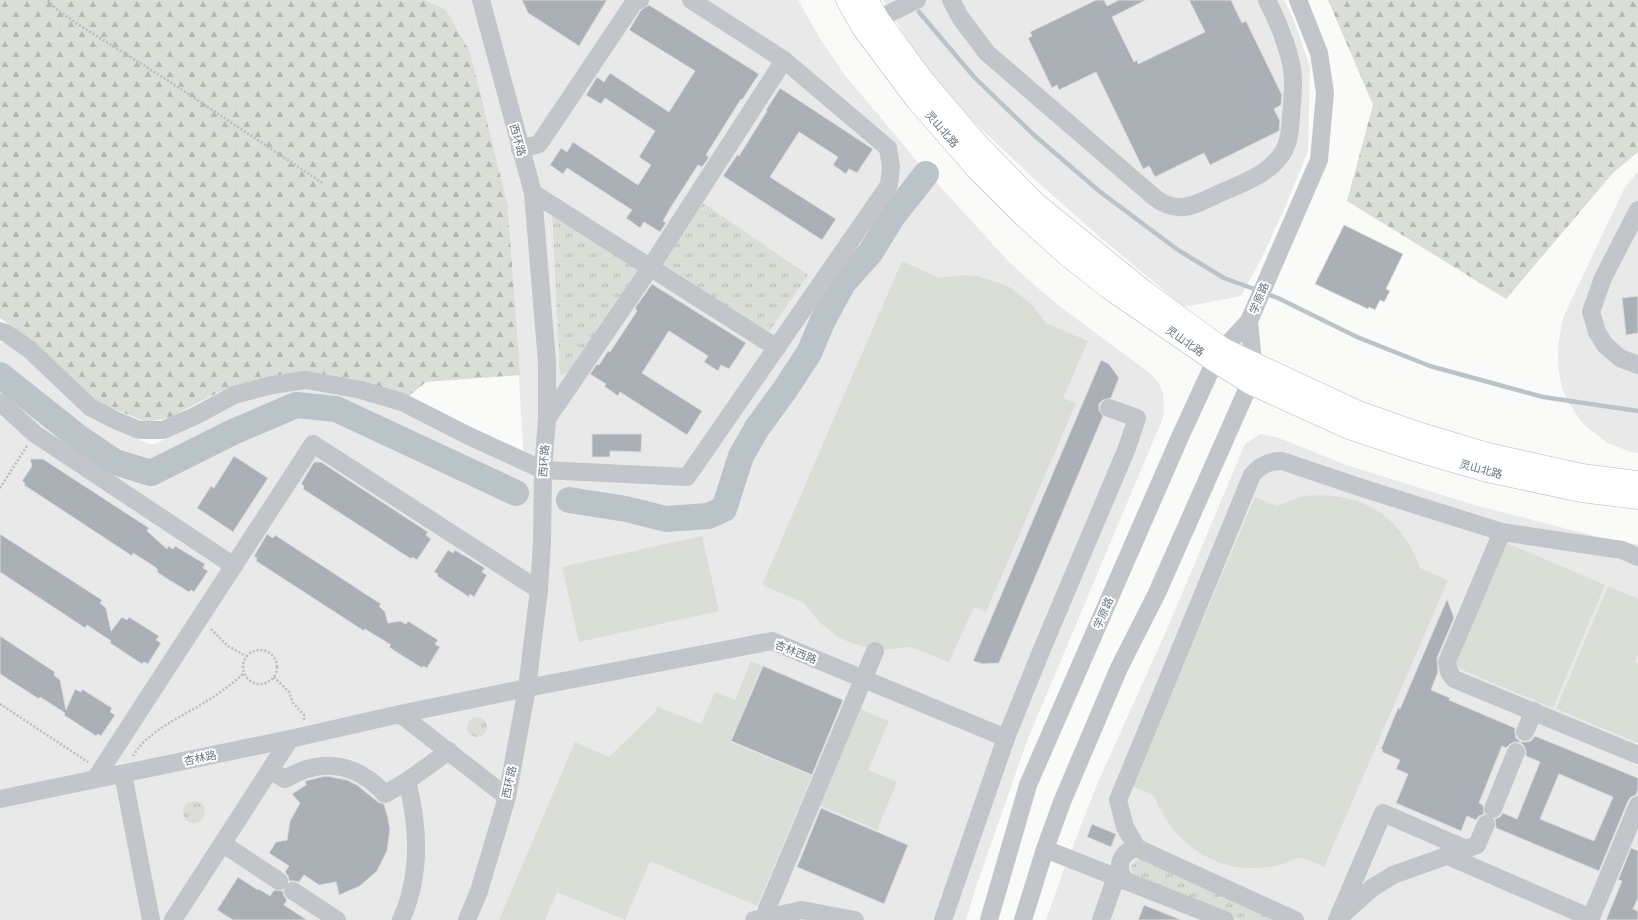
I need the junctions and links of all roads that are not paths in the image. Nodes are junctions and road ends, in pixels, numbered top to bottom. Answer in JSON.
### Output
{"nodes":[{"id":1,"x":481,"y":0,"type":"edge"},
{"id":2,"x":640,"y":0,"type":"edge"},
{"id":3,"x":692,"y":0,"type":"edge"},
{"id":4,"x":847,"y":0,"type":"edge"},
{"id":5,"x":867,"y":0,"type":"edge"},
{"id":6,"x":917,"y":0,"type":"edge"},
{"id":7,"x":951,"y":0,"type":"edge"},
{"id":8,"x":1267,"y":0,"type":"edge"},
{"id":9,"x":1298,"y":0,"type":"edge"},
{"id":10,"x":878,"y":19,"type":"junction"},
{"id":11,"x":784,"y":60,"type":"junction"},
{"id":12,"x":520,"y":149,"type":"junction"},
{"id":13,"x":533,"y":193,"type":"junction"},
{"id":14,"x":1638,"y":210,"type":"edge"},
{"id":15,"x":650,"y":268,"type":"junction"},
{"id":16,"x":1249,"y":322,"type":"junction"},
{"id":17,"x":0,"y":331,"type":"edge"},
{"id":18,"x":777,"y":348,"type":"junction"},
{"id":19,"x":1219,"y":355,"type":"junction"},
{"id":20,"x":1638,"y":365,"type":"edge"},
{"id":21,"x":1252,"y":373,"type":"junction"},
{"id":22,"x":0,"y":402,"type":"edge"},
{"id":23,"x":1109,"y":408,"type":"dead end"},
{"id":24,"x":547,"y":419,"type":"junction"},
{"id":25,"x":543,"y":470,"type":"junction"},
{"id":26,"x":1638,"y":482,"type":"edge"},
{"id":27,"x":1638,"y":498,"type":"edge"},
{"id":28,"x":1502,"y":532,"type":"junction"},
{"id":29,"x":1638,"y":557,"type":"edge"},
{"id":30,"x":234,"y":566,"type":"junction"},
{"id":31,"x":539,"y":590,"type":"junction"},
{"id":32,"x":875,"y":652,"type":"dead end"},
{"id":33,"x":863,"y":679,"type":"junction"},
{"id":34,"x":527,"y":688,"type":"junction"},
{"id":35,"x":1534,"y":711,"type":"junction"},
{"id":36,"x":400,"y":714,"type":"junction"},
{"id":37,"x":1525,"y":732,"type":"dead end"},
{"id":38,"x":296,"y":737,"type":"junction"},
{"id":39,"x":1006,"y":738,"type":"junction"},
{"id":40,"x":449,"y":752,"type":"junction"},
{"id":41,"x":1516,"y":752,"type":"dead end"},
{"id":42,"x":1638,"y":755,"type":"edge"},
{"id":43,"x":270,"y":770,"type":"junction"},
{"id":44,"x":123,"y":774,"type":"junction"},
{"id":45,"x":98,"y":775,"type":"junction"},
{"id":46,"x":406,"y":781,"type":"junction"},
{"id":47,"x":507,"y":797,"type":"junction"},
{"id":48,"x":3,"y":803,"type":"edge"},
{"id":49,"x":1638,"y":806,"type":"edge"},
{"id":50,"x":223,"y":844,"type":"junction"},
{"id":51,"x":1137,"y":848,"type":"junction"},
{"id":52,"x":1045,"y":849,"type":"junction"},
{"id":53,"x":1466,"y":849,"type":"junction"},
{"id":54,"x":1448,"y":856,"type":"junction"},
{"id":55,"x":1121,"y":879,"type":"junction"},
{"id":56,"x":803,"y":915,"type":"edge"},
{"id":57,"x":762,"y":918,"type":"edge"},
{"id":58,"x":1590,"y":919,"type":"edge"},
{"id":59,"x":151,"y":920,"type":"edge"},
{"id":60,"x":173,"y":920,"type":"edge"},
{"id":61,"x":337,"y":920,"type":"edge"},
{"id":62,"x":401,"y":920,"type":"edge"},
{"id":63,"x":467,"y":920,"type":"edge"},
{"id":64,"x":855,"y":920,"type":"edge"},
{"id":65,"x":943,"y":920,"type":"edge"},
{"id":66,"x":989,"y":920,"type":"edge"},
{"id":67,"x":1023,"y":920,"type":"edge"},
{"id":68,"x":1101,"y":920,"type":"edge"},
{"id":69,"x":1225,"y":920,"type":"edge"},
{"id":70,"x":1295,"y":920,"type":"edge"},
{"id":71,"x":1304,"y":920,"type":"edge"},
{"id":72,"x":1308,"y":920,"type":"edge"},
{"id":73,"x":1337,"y":920,"type":"edge"}],
"edges":[{"from":1,"to":12,"type":"street","name":"西环路"},
{"from":2,"to":12,"type":"street"},
{"from":3,"to":11,"type":"street"},
{"from":4,"to":19,"type":"main road","name":"灵山北路"},
{"from":5,"to":10,"type":"main road","name":"灵山北路"},
{"from":6,"to":10,"type":"street"},
{"from":7,"to":8,"type":"street"},
{"from":9,"to":16,"type":"street","name":"学原路","number":"学原路"},
{"from":10,"to":19,"type":"main road","name":"灵山北路"},
{"from":11,"to":15,"type":"street"},
{"from":11,"to":18,"type":"street"},
{"from":12,"to":13,"type":"street","name":"西环路"},
{"from":13,"to":15,"type":"street"},
{"from":13,"to":24,"type":"street","name":"西环路"},
{"from":14,"to":20,"type":"street"},
{"from":15,"to":18,"type":"street"},
{"from":15,"to":24,"type":"street"},
{"from":16,"to":19,"type":"street","name":"学原路"},
{"from":16,"to":21,"type":"street","name":"学原路"},
{"from":17,"to":25,"type":"street"},
{"from":18,"to":25,"type":"street"},
{"from":19,"to":21,"type":"main road","name":"灵山北路"},
{"from":19,"to":66,"type":"street","name":"学原路"},
{"from":21,"to":26,"type":"main road","name":"灵山北路"},
{"from":21,"to":27,"type":"main road","name":"灵山北路"},
{"from":21,"to":52,"type":"street","name":"学原路"},
{"from":22,"to":30,"type":"street"},
{"from":23,"to":39,"type":"street"},
{"from":24,"to":25,"type":"street","name":"西环路"},
{"from":25,"to":31,"type":"street","name":"西环路"},
{"from":28,"to":29,"type":"street"},
{"from":28,"to":35,"type":"street"},
{"from":28,"to":51,"type":"street"},
{"from":30,"to":31,"type":"street"},
{"from":30,"to":45,"type":"street"},
{"from":31,"to":34,"type":"street","name":"西环路"},
{"from":32,"to":33,"type":"street"},
{"from":33,"to":34,"type":"street","name":"杏林西路"},
{"from":33,"to":39,"type":"street","name":"杏林西路"},
{"from":33,"to":57,"type":"street"},
{"from":34,"to":36,"type":"street","name":"杏林路"},
{"from":34,"to":47,"type":"street","name":"西环路"},
{"from":35,"to":37,"type":"street"},
{"from":35,"to":42,"type":"street"},
{"from":36,"to":38,"type":"street","name":"杏林路"},
{"from":36,"to":40,"type":"street"},
{"from":38,"to":43,"type":"street"},
{"from":38,"to":44,"type":"street","name":"杏林路"},
{"from":39,"to":65,"type":"street"},
{"from":40,"to":46,"type":"street"},
{"from":40,"to":47,"type":"street"},
{"from":41,"to":53,"type":"street"},
{"from":43,"to":46,"type":"street"},
{"from":43,"to":50,"type":"street"},
{"from":44,"to":45,"type":"street","name":"杏林路"},
{"from":44,"to":59,"type":"street"},
{"from":45,"to":48,"type":"street","name":"杏林路"},
{"from":46,"to":62,"type":"street"},
{"from":47,"to":63,"type":"street","name":"西环路"},
{"from":49,"to":58,"type":"street"},
{"from":50,"to":60,"type":"street"},
{"from":50,"to":61,"type":"street"},
{"from":51,"to":55,"type":"street"},
{"from":51,"to":70,"type":"street"},
{"from":52,"to":55,"type":"street"},
{"from":52,"to":67,"type":"street","name":"学原路"},
{"from":53,"to":54,"type":"street"},
{"from":53,"to":73,"type":"street"},
{"from":54,"to":58,"type":"street"},
{"from":54,"to":73,"type":"street"},
{"from":55,"to":68,"type":"street"},
{"from":55,"to":69,"type":"street"},
{"from":56,"to":57,"type":"street"},
{"from":56,"to":64,"type":"street"},
{"from":71,"to":72,"type":"street"}]}
